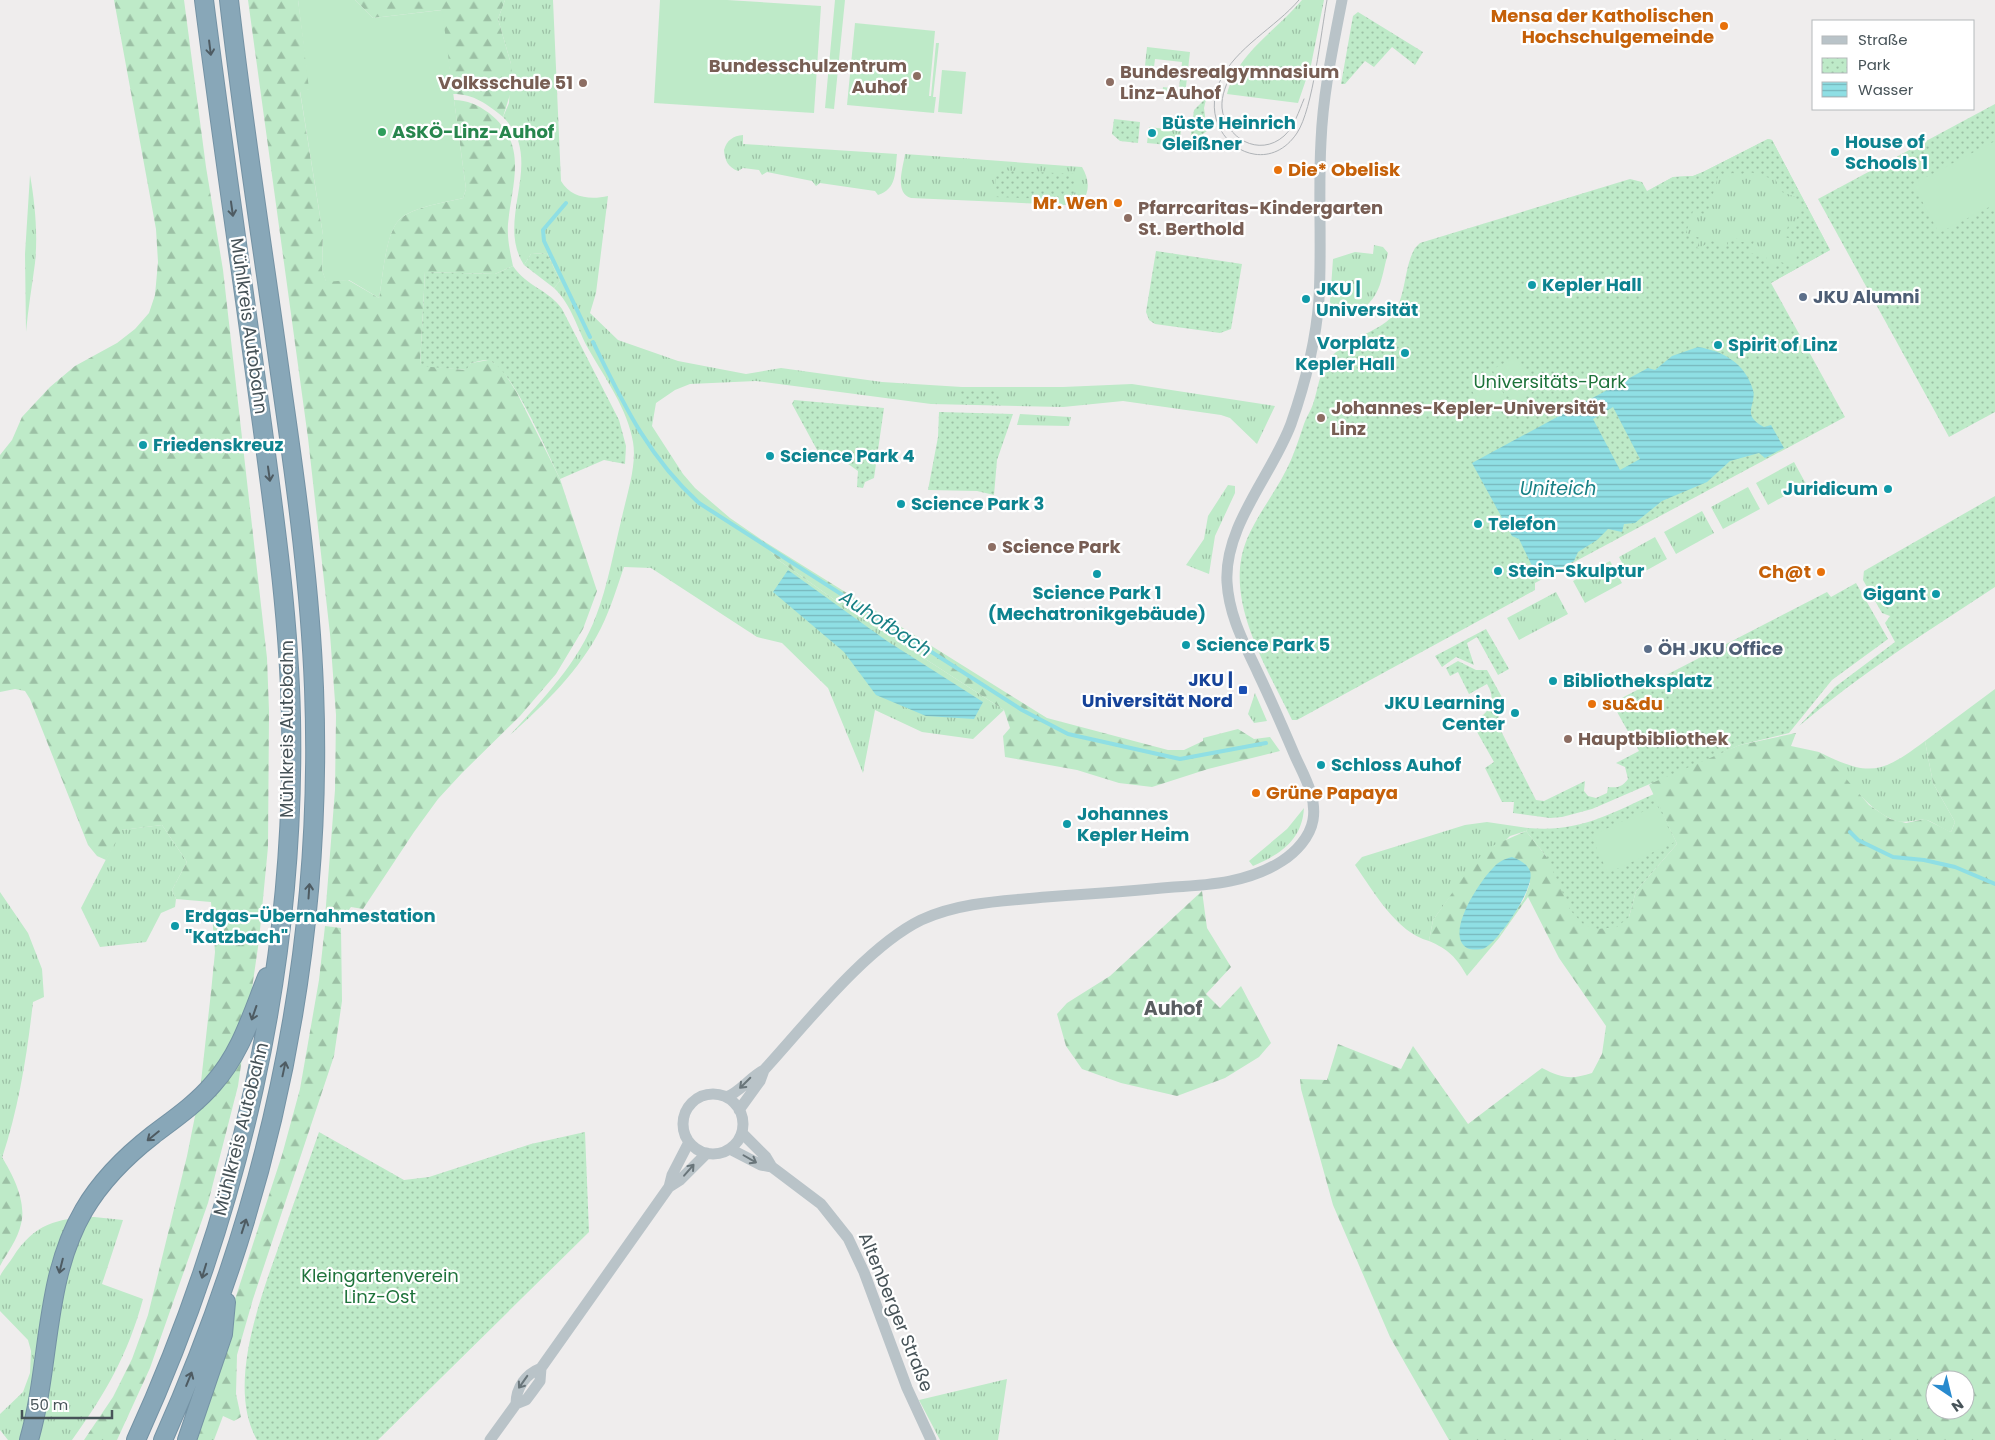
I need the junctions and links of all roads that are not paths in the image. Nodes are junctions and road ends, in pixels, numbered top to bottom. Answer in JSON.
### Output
{"nodes":[{"id":1,"x":204,"y":0,"type":"edge"},
{"id":2,"x":229,"y":0,"type":"edge"},
{"id":3,"x":1342,"y":0,"type":"edge"},
{"id":4,"x":278,"y":951,"type":"junction"},
{"id":5,"x":764,"y":1070,"type":"junction"},
{"id":6,"x":726,"y":1097,"type":"junction"},
{"id":7,"x":740,"y":1110,"type":"junction"},
{"id":8,"x":742,"y":1133,"type":"junction"},
{"id":9,"x":689,"y":1142,"type":"junction"},
{"id":10,"x":730,"y":1149,"type":"junction"},
{"id":11,"x":707,"y":1153,"type":"junction"},
{"id":12,"x":772,"y":1167,"type":"junction"},
{"id":13,"x":670,"y":1187,"type":"junction"},
{"id":14,"x":228,"y":1277,"type":"junction"},
{"id":15,"x":29,"y":1440,"type":"edge"},
{"id":16,"x":136,"y":1440,"type":"edge"},
{"id":17,"x":163,"y":1440,"type":"edge"},
{"id":18,"x":187,"y":1440,"type":"edge"},
{"id":19,"x":490,"y":1440,"type":"edge"},
{"id":20,"x":931,"y":1440,"type":"edge"}],
"edges":[{"from":1,"to":4,"type":"highway","name":"Mühlkreis Autobahn","one_way":true},
{"from":14,"to":2,"type":"highway","name":"Mühlkreis Autobahn","one_way":true},
{"from":3,"to":5,"type":"street"},
{"from":4,"to":15,"type":"highway","one_way":true},
{"from":4,"to":16,"type":"highway","name":"Mühlkreis Autobahn","one_way":true},
{"from":5,"to":6,"type":"street","one_way":true},
{"from":5,"to":7,"type":"street"},
{"from":6,"to":7,"type":"street"},
{"from":6,"to":9,"type":"street"},
{"from":7,"to":8,"type":"street"},
{"from":8,"to":10,"type":"street"},
{"from":8,"to":12,"type":"street","name":"Altenberger Straße"},
{"from":9,"to":11,"type":"street"},
{"from":9,"to":13,"type":"street"},
{"from":10,"to":11,"type":"street"},
{"from":10,"to":12,"type":"street","name":"Altenberger Straße","one_way":true},
{"from":13,"to":11,"type":"street","one_way":true},
{"from":12,"to":20,"type":"street","name":"Altenberger Straße"},
{"from":13,"to":19,"type":"street"},
{"from":17,"to":14,"type":"highway","name":"Mühlkreis Autobahn","one_way":true},
{"from":14,"to":18,"type":"highway"}]}
